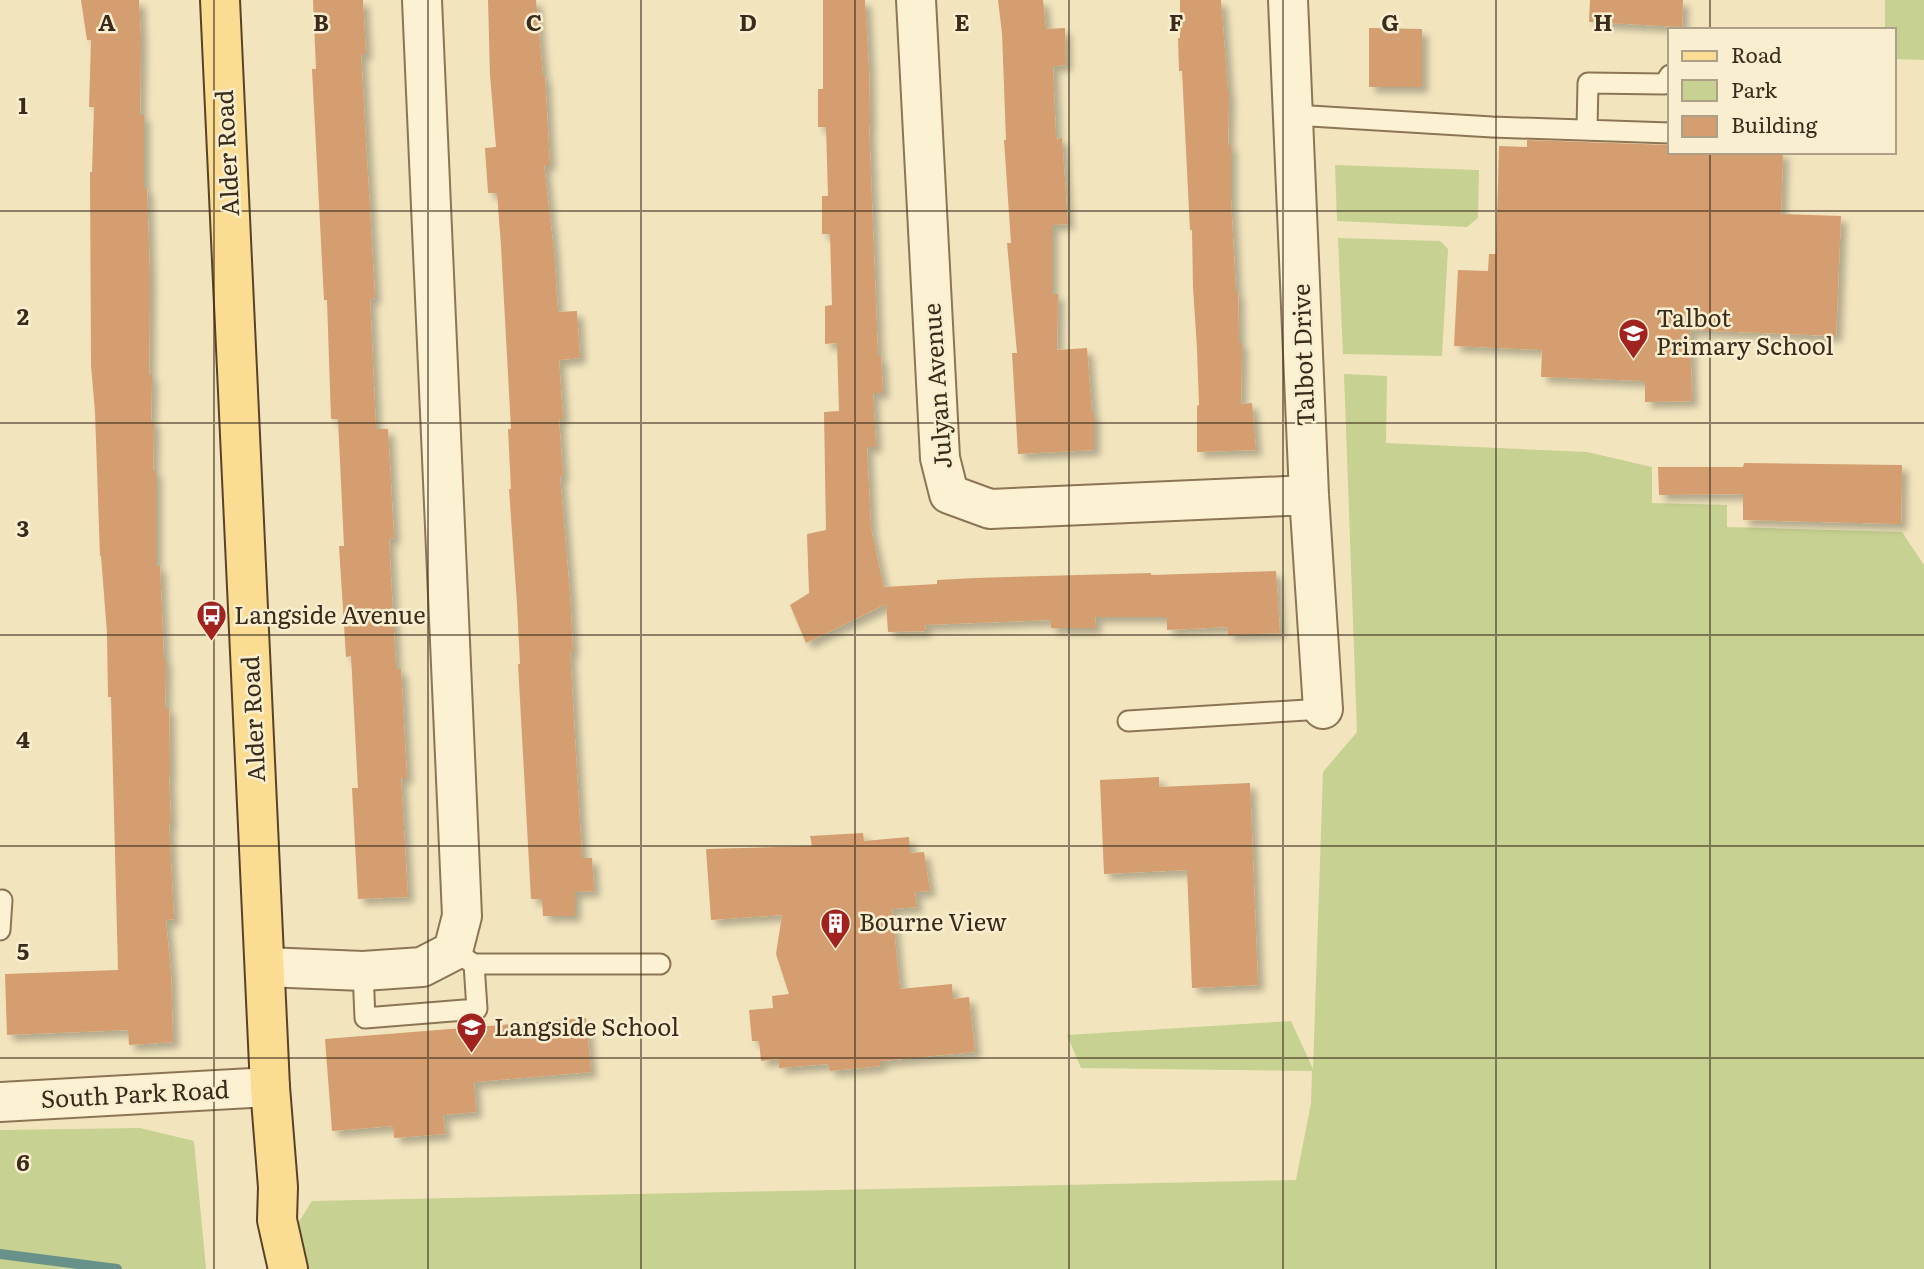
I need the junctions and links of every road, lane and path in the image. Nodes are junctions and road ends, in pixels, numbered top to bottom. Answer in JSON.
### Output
{"nodes":[{"id":1,"x":220,"y":0,"type":"edge"},
{"id":2,"x":422,"y":0,"type":"edge"},
{"id":3,"x":916,"y":0,"type":"edge"},
{"id":4,"x":1289,"y":0,"type":"edge"},
{"id":5,"x":1668,"y":78,"type":"edge"},
{"id":6,"x":1294,"y":115,"type":"junction"},
{"id":7,"x":1587,"y":129,"type":"junction"},
{"id":8,"x":1668,"y":132,"type":"edge"},
{"id":9,"x":1310,"y":495,"type":"junction"},
{"id":10,"x":1323,"y":709,"type":"joint"},
{"id":11,"x":1128,"y":721,"type":"dead end"},
{"id":12,"x":2,"y":900,"type":"dead end"},
{"id":13,"x":0,"y":930,"type":"edge"},
{"id":14,"x":464,"y":957,"type":"junction"},
{"id":15,"x":660,"y":964,"type":"dead end"},
{"id":16,"x":265,"y":967,"type":"junction"},
{"id":17,"x":363,"y":971,"type":"junction"},
{"id":18,"x":270,"y":1087,"type":"junction"},
{"id":19,"x":0,"y":1102,"type":"edge"},
{"id":20,"x":288,"y":1269,"type":"edge"}],
"edges":[{"from":1,"to":16,"type":"main road","name":"Alder Road"},
{"from":2,"to":14,"type":"street"},
{"from":3,"to":9,"type":"street","name":"Julyan Avenue"},
{"from":4,"to":6,"type":"street","name":"Talbot Drive"},
{"from":5,"to":7,"type":"lane"},
{"from":6,"to":7,"type":"lane"},
{"from":6,"to":9,"type":"street","name":"Talbot Drive"},
{"from":7,"to":8,"type":"lane"},
{"from":9,"to":10,"type":"street","name":"Talbot Drive"},
{"from":10,"to":11,"type":"lane"},
{"from":12,"to":13,"type":"lane"},
{"from":14,"to":15,"type":"lane"},
{"from":14,"to":17,"type":"street"},
{"from":14,"to":17,"type":"lane"},
{"from":16,"to":17,"type":"street"},
{"from":16,"to":18,"type":"main road","name":"Alder Road"},
{"from":18,"to":19,"type":"street","name":"South Park Road"},
{"from":18,"to":20,"type":"main road","name":"Alder Road"}]}
